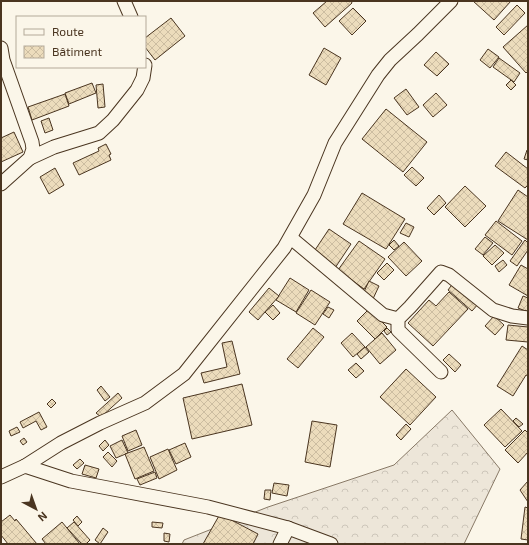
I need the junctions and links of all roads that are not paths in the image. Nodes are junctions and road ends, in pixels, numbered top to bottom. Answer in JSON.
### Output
{"nodes":[{"id":1,"x":124,"y":1,"type":"edge"},
{"id":2,"x":449,"y":2,"type":"edge"},
{"id":3,"x":131,"y":16,"type":"edge"},
{"id":4,"x":1,"y":48,"type":"edge"},
{"id":5,"x":145,"y":68,"type":"edge"},
{"id":6,"x":30,"y":158,"type":"junction"},
{"id":7,"x":1,"y":184,"type":"edge"},
{"id":8,"x":291,"y":238,"type":"junction"},
{"id":9,"x":528,"y":318,"type":"edge"},
{"id":10,"x":398,"y":319,"type":"junction"},
{"id":11,"x":441,"y":372,"type":"dead end"},
{"id":12,"x":25,"y":466,"type":"junction"},
{"id":13,"x":2,"y":472,"type":"edge"},
{"id":14,"x":288,"y":528,"type":"junction"},
{"id":15,"x":280,"y":544,"type":"edge"},
{"id":16,"x":331,"y":544,"type":"edge"}],
"edges":[{"from":1,"to":3,"type":"street"},
{"from":2,"to":8,"type":"street"},
{"from":4,"to":6,"type":"street"},
{"from":5,"to":6,"type":"street"},
{"from":6,"to":7,"type":"street"},
{"from":8,"to":10,"type":"street"},
{"from":8,"to":12,"type":"street"},
{"from":9,"to":10,"type":"street"},
{"from":10,"to":11,"type":"street"},
{"from":12,"to":13,"type":"street"},
{"from":12,"to":14,"type":"street"},
{"from":14,"to":15,"type":"street"},
{"from":14,"to":16,"type":"street"}]}
